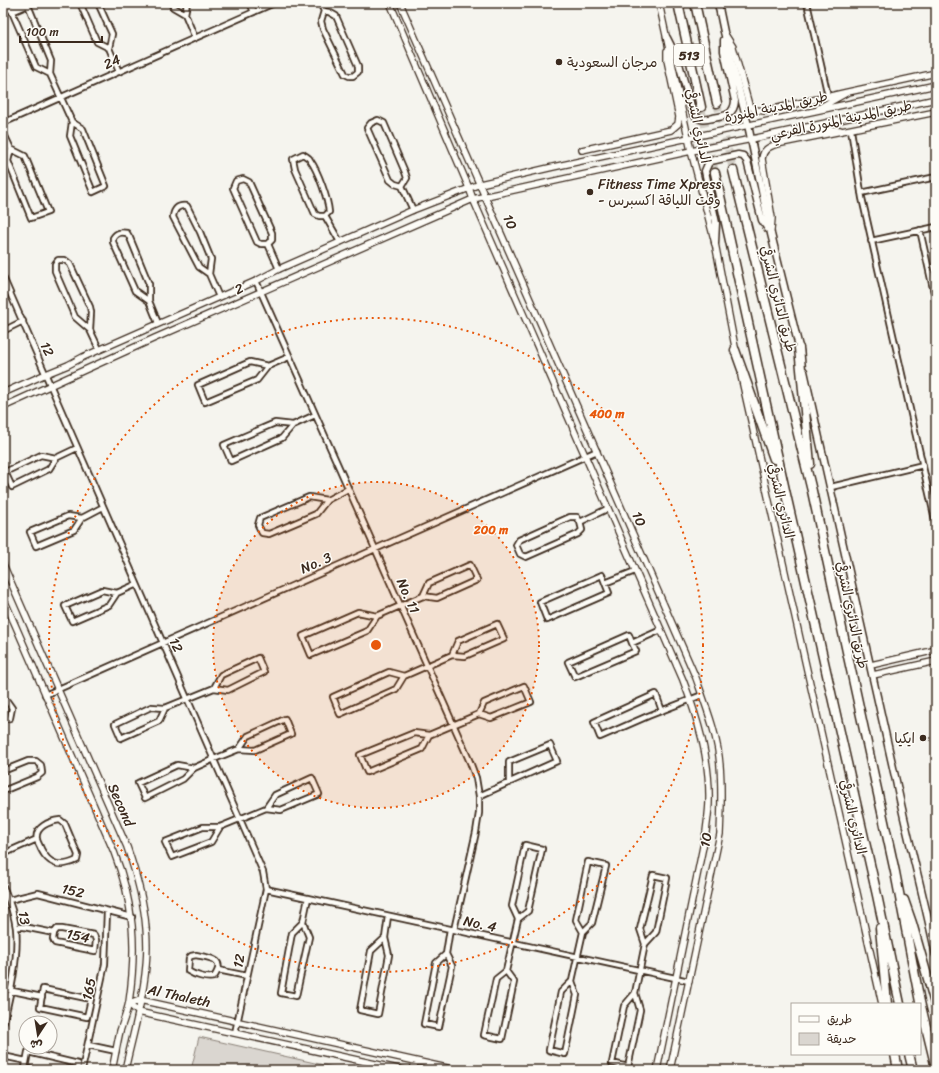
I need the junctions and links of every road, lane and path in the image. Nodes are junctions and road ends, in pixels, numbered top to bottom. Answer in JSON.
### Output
{"nodes":[{"id":1,"x":23,"y":3,"type":"edge"},
{"id":2,"x":80,"y":3,"type":"edge"},
{"id":3,"x":98,"y":3,"type":"edge"},
{"id":4,"x":172,"y":3,"type":"edge"},
{"id":5,"x":187,"y":3,"type":"edge"},
{"id":6,"x":250,"y":3,"type":"edge"},
{"id":7,"x":274,"y":3,"type":"edge"},
{"id":8,"x":320,"y":3,"type":"edge"},
{"id":9,"x":390,"y":3,"type":"edge"},
{"id":10,"x":401,"y":3,"type":"edge"},
{"id":11,"x":659,"y":3,"type":"edge"},
{"id":12,"x":678,"y":3,"type":"edge"},
{"id":13,"x":695,"y":3,"type":"edge"},
{"id":14,"x":718,"y":3,"type":"edge"},
{"id":15,"x":807,"y":3,"type":"edge"},
{"id":16,"x":324,"y":11,"type":"junction"},
{"id":17,"x":3,"y":12,"type":"edge"},
{"id":18,"x":254,"y":12,"type":"junction"},
{"id":19,"x":185,"y":14,"type":"junction"},
{"id":20,"x":724,"y":32,"type":"junction"},
{"id":21,"x":196,"y":38,"type":"junction"},
{"id":22,"x":667,"y":38,"type":"junction"},
{"id":23,"x":110,"y":48,"type":"junction"},
{"id":24,"x":119,"y":72,"type":"junction"},
{"id":25,"x":936,"y":73,"type":"edge"},
{"id":26,"x":50,"y":74,"type":"junction"},
{"id":27,"x":936,"y":85,"type":"edge"},
{"id":28,"x":848,"y":92,"type":"junction"},
{"id":29,"x":828,"y":96,"type":"junction"},
{"id":30,"x":61,"y":97,"type":"junction"},
{"id":31,"x":936,"y":99,"type":"edge"},
{"id":32,"x":717,"y":103,"type":"tunnel mouth"},
{"id":33,"x":701,"y":107,"type":"tunnel mouth"},
{"id":34,"x":813,"y":111,"type":"junction"},
{"id":35,"x":936,"y":112,"type":"edge"},
{"id":36,"x":72,"y":122,"type":"junction"},
{"id":37,"x":3,"y":123,"type":"edge"},
{"id":38,"x":748,"y":125,"type":"junction"},
{"id":39,"x":798,"y":129,"type":"junction"},
{"id":40,"x":851,"y":130,"type":"junction"},
{"id":41,"x":3,"y":132,"type":"edge"},
{"id":42,"x":688,"y":138,"type":"junction"},
{"id":43,"x":752,"y":139,"type":"junction"},
{"id":44,"x":11,"y":149,"type":"junction"},
{"id":45,"x":582,"y":150,"type":"dead end"},
{"id":46,"x":690,"y":151,"type":"junction"},
{"id":47,"x":733,"y":170,"type":"tunnel mouth"},
{"id":48,"x":715,"y":173,"type":"tunnel mouth"},
{"id":49,"x":936,"y":177,"type":"edge"},
{"id":50,"x":480,"y":184,"type":"junction"},
{"id":51,"x":402,"y":186,"type":"junction"},
{"id":52,"x":469,"y":188,"type":"junction"},
{"id":53,"x":861,"y":193,"type":"junction"},
{"id":54,"x":485,"y":197,"type":"junction"},
{"id":55,"x":473,"y":200,"type":"junction"},
{"id":56,"x":414,"y":210,"type":"junction"},
{"id":57,"x":325,"y":216,"type":"junction"},
{"id":58,"x":936,"y":226,"type":"edge"},
{"id":59,"x":920,"y":230,"type":"junction"},
{"id":60,"x":770,"y":234,"type":"junction"},
{"id":61,"x":871,"y":240,"type":"junction"},
{"id":62,"x":340,"y":242,"type":"junction"},
{"id":63,"x":715,"y":243,"type":"junction"},
{"id":64,"x":268,"y":244,"type":"junction"},
{"id":65,"x":279,"y":269,"type":"junction"},
{"id":66,"x":209,"y":274,"type":"junction"},
{"id":67,"x":3,"y":277,"type":"edge"},
{"id":68,"x":256,"y":281,"type":"junction"},
{"id":69,"x":260,"y":292,"type":"junction"},
{"id":70,"x":219,"y":297,"type":"junction"},
{"id":71,"x":149,"y":301,"type":"junction"},
{"id":72,"x":936,"y":302,"type":"edge"},
{"id":73,"x":22,"y":321,"type":"junction"},
{"id":74,"x":158,"y":324,"type":"junction"},
{"id":75,"x":90,"y":330,"type":"junction"},
{"id":76,"x":3,"y":331,"type":"edge"},
{"id":77,"x":799,"y":348,"type":"junction"},
{"id":78,"x":99,"y":349,"type":"junction"},
{"id":79,"x":735,"y":350,"type":"junction"},
{"id":80,"x":289,"y":357,"type":"junction"},
{"id":81,"x":268,"y":366,"type":"junction"},
{"id":82,"x":46,"y":374,"type":"junction"},
{"id":83,"x":50,"y":385,"type":"junction"},
{"id":84,"x":3,"y":393,"type":"edge"},
{"id":85,"x":3,"y":407,"type":"edge"},
{"id":86,"x":315,"y":415,"type":"junction"},
{"id":87,"x":293,"y":425,"type":"junction"},
{"id":88,"x":77,"y":448,"type":"junction"},
{"id":89,"x":597,"y":451,"type":"junction"},
{"id":90,"x":584,"y":457,"type":"junction"},
{"id":91,"x":56,"y":458,"type":"junction"},
{"id":92,"x":923,"y":465,"type":"junction"},
{"id":93,"x":831,"y":486,"type":"junction"},
{"id":94,"x":348,"y":489,"type":"junction"},
{"id":95,"x":786,"y":490,"type":"junction"},
{"id":96,"x":812,"y":491,"type":"junction"},
{"id":97,"x":327,"y":500,"type":"junction"},
{"id":98,"x":103,"y":507,"type":"junction"},
{"id":99,"x":607,"y":509,"type":"junction"},
{"id":100,"x":82,"y":518,"type":"junction"},
{"id":101,"x":580,"y":522,"type":"junction"},
{"id":102,"x":936,"y":524,"type":"edge"},
{"id":103,"x":375,"y":549,"type":"junction"},
{"id":104,"x":3,"y":564,"type":"edge"},
{"id":105,"x":635,"y":571,"type":"junction"},
{"id":106,"x":606,"y":583,"type":"junction"},
{"id":107,"x":137,"y":584,"type":"junction"},
{"id":108,"x":117,"y":594,"type":"junction"},
{"id":109,"x":423,"y":596,"type":"junction"},
{"id":110,"x":3,"y":597,"type":"edge"},
{"id":111,"x":400,"y":606,"type":"junction"},
{"id":112,"x":377,"y":616,"type":"junction"},
{"id":113,"x":661,"y":630,"type":"junction"},
{"id":114,"x":163,"y":643,"type":"junction"},
{"id":115,"x":632,"y":643,"type":"junction"},
{"id":116,"x":936,"y":650,"type":"edge"},
{"id":117,"x":452,"y":655,"type":"junction"},
{"id":118,"x":936,"y":662,"type":"edge"},
{"id":119,"x":871,"y":665,"type":"junction"},
{"id":120,"x":427,"y":666,"type":"junction"},
{"id":121,"x":873,"y":675,"type":"junction"},
{"id":122,"x":404,"y":676,"type":"junction"},
{"id":123,"x":214,"y":688,"type":"junction"},
{"id":124,"x":57,"y":689,"type":"junction"},
{"id":125,"x":45,"y":695,"type":"junction"},
{"id":126,"x":702,"y":695,"type":"junction"},
{"id":127,"x":188,"y":699,"type":"junction"},
{"id":128,"x":690,"y":700,"type":"junction"},
{"id":129,"x":3,"y":702,"type":"edge"},
{"id":130,"x":166,"y":708,"type":"junction"},
{"id":131,"x":662,"y":711,"type":"junction"},
{"id":132,"x":479,"y":714,"type":"junction"},
{"id":133,"x":3,"y":720,"type":"edge"},
{"id":134,"x":454,"y":725,"type":"junction"},
{"id":135,"x":429,"y":735,"type":"junction"},
{"id":136,"x":240,"y":749,"type":"junction"},
{"id":137,"x":214,"y":759,"type":"junction"},
{"id":138,"x":194,"y":768,"type":"junction"},
{"id":139,"x":3,"y":771,"type":"edge"},
{"id":140,"x":508,"y":782,"type":"junction"},
{"id":141,"x":3,"y":791,"type":"edge"},
{"id":142,"x":479,"y":796,"type":"junction"},
{"id":143,"x":266,"y":808,"type":"junction"},
{"id":144,"x":240,"y":818,"type":"junction"},
{"id":145,"x":220,"y":827,"type":"junction"},
{"id":146,"x":37,"y":839,"type":"junction"},
{"id":147,"x":3,"y":854,"type":"edge"},
{"id":148,"x":894,"y":872,"type":"junction"},
{"id":149,"x":3,"y":886,"type":"edge"},
{"id":150,"x":266,"y":889,"type":"junction"},
{"id":151,"x":878,"y":895,"type":"junction"},
{"id":152,"x":308,"y":898,"type":"junction"},
{"id":153,"x":9,"y":900,"type":"junction"},
{"id":154,"x":107,"y":910,"type":"junction"},
{"id":155,"x":388,"y":916,"type":"junction"},
{"id":156,"x":132,"y":917,"type":"junction"},
{"id":157,"x":518,"y":919,"type":"junction"},
{"id":158,"x":303,"y":922,"type":"junction"},
{"id":159,"x":16,"y":927,"type":"junction"},
{"id":160,"x":452,"y":929,"type":"junction"},
{"id":161,"x":583,"y":932,"type":"junction"},
{"id":162,"x":54,"y":933,"type":"junction"},
{"id":163,"x":384,"y":938,"type":"junction"},
{"id":164,"x":512,"y":942,"type":"junction"},
{"id":165,"x":645,"y":944,"type":"junction"},
{"id":166,"x":446,"y":954,"type":"junction"},
{"id":167,"x":936,"y":955,"type":"edge"},
{"id":168,"x":577,"y":957,"type":"junction"},
{"id":169,"x":218,"y":970,"type":"junction"},
{"id":170,"x":640,"y":970,"type":"junction"},
{"id":171,"x":506,"y":971,"type":"junction"},
{"id":172,"x":247,"y":976,"type":"junction"},
{"id":173,"x":676,"y":978,"type":"junction"},
{"id":174,"x":572,"y":981,"type":"junction"},
{"id":175,"x":689,"y":981,"type":"junction"},
{"id":176,"x":3,"y":989,"type":"edge"},
{"id":177,"x":10,"y":990,"type":"junction"},
{"id":178,"x":635,"y":993,"type":"junction"},
{"id":179,"x":42,"y":998,"type":"junction"},
{"id":180,"x":140,"y":1000,"type":"junction"},
{"id":181,"x":882,"y":1003,"type":"edge"},
{"id":182,"x":887,"y":1003,"type":"edge"},
{"id":183,"x":900,"y":1003,"type":"edge"},
{"id":184,"x":920,"y":1003,"type":"edge"},
{"id":185,"x":129,"y":1004,"type":"junction"},
{"id":186,"x":921,"y":1006,"type":"edge"},
{"id":187,"x":936,"y":1007,"type":"edge"},
{"id":188,"x":138,"y":1012,"type":"junction"},
{"id":189,"x":237,"y":1021,"type":"junction"},
{"id":190,"x":3,"y":1025,"type":"edge"},
{"id":191,"x":235,"y":1033,"type":"junction"},
{"id":192,"x":88,"y":1045,"type":"junction"},
{"id":193,"x":116,"y":1051,"type":"junction"},
{"id":194,"x":894,"y":1055,"type":"edge"},
{"id":195,"x":909,"y":1055,"type":"edge"},
{"id":196,"x":3,"y":1056,"type":"edge"},
{"id":197,"x":26,"y":1061,"type":"junction"},
{"id":198,"x":415,"y":1062,"type":"junction"},
{"id":199,"x":424,"y":1067,"type":"edge"},
{"id":200,"x":936,"y":1068,"type":"edge"},
{"id":201,"x":393,"y":1069,"type":"edge"},
{"id":202,"x":33,"y":1070,"type":"edge"},
{"id":203,"x":77,"y":1070,"type":"edge"},
{"id":204,"x":82,"y":1070,"type":"edge"},
{"id":205,"x":112,"y":1070,"type":"edge"},
{"id":206,"x":125,"y":1070,"type":"edge"},
{"id":207,"x":403,"y":1070,"type":"edge"},
{"id":208,"x":413,"y":1070,"type":"edge"},
{"id":209,"x":456,"y":1070,"type":"edge"},
{"id":210,"x":657,"y":1070,"type":"edge"},
{"id":211,"x":670,"y":1070,"type":"edge"},
{"id":212,"x":898,"y":1070,"type":"edge"},
{"id":213,"x":913,"y":1070,"type":"edge"}],
"edges":[{"from":1,"to":17,"type":"street"},
{"from":2,"to":23,"type":"street"},
{"from":3,"to":23,"type":"street"},
{"from":4,"to":19,"type":"street"},
{"from":5,"to":19,"type":"street"},
{"from":6,"to":18,"type":"street"},
{"from":7,"to":18,"type":"street","name":"24"},
{"from":8,"to":16,"type":"street"},
{"from":9,"to":52,"type":"street","name":"10"},
{"from":10,"to":50,"type":"street","name":"10"},
{"from":11,"to":22,"type":"street","name":"الدائري الشرقي"},
{"from":12,"to":33,"type":"highway","number":"513"},
{"from":13,"to":32,"type":"highway","number":"513"},
{"from":14,"to":20,"type":"main road"},
{"from":15,"to":29,"type":"street"},
{"from":16,"to":16,"type":"street"},
{"from":18,"to":21,"type":"street","name":"24"},
{"from":19,"to":21,"type":"street"},
{"from":20,"to":22,"type":"main road"},
{"from":20,"to":29,"type":"street","name":"طريق المدينة المنورة الفرعي"},
{"from":20,"to":38,"type":"main road"},
{"from":21,"to":24,"type":"street","name":"24"},
{"from":22,"to":42,"type":"street","name":"الدائري الشرقي"},
{"from":22,"to":45,"type":"street"},
{"from":23,"to":24,"type":"street"},
{"from":24,"to":30,"type":"street","name":"24"},
{"from":25,"to":28,"type":"street","name":"طريق المدينة المنورة الفرعي"},
{"from":26,"to":26,"type":"street"},
{"from":26,"to":30,"type":"street"},
{"from":27,"to":34,"type":"street","name":"طريق المدينة المنورة"},
{"from":28,"to":29,"type":"street","name":"طريق المدينة المنورة الفرعي"},
{"from":28,"to":34,"type":"street","name":"طريق المدينة المنورة الفرعي"},
{"from":30,"to":36,"type":"street"},
{"from":30,"to":37,"type":"street","name":"24"},
{"from":31,"to":39,"type":"street","name":"طريق المدينة المنورة"},
{"from":34,"to":38,"type":"street","name":"طريق المدينة المنورة"},
{"from":35,"to":40,"type":"street","name":"طريق المدينة المنورة الفرعي"},
{"from":36,"to":36,"type":"street"},
{"from":38,"to":42,"type":"street","name":"طريق المدينة المنورة"},
{"from":38,"to":43,"type":"main road"},
{"from":39,"to":40,"type":"street"},
{"from":39,"to":43,"type":"street","name":"طريق المدينة المنورة"},
{"from":40,"to":53,"type":"street"},
{"from":40,"to":60,"type":"street","name":"طريق المدينة المنورة الفرعي"},
{"from":41,"to":44,"type":"street"},
{"from":42,"to":46,"type":"street","name":"الدائري الشرقي"},
{"from":42,"to":50,"type":"street","name":"طريق المدينة المنورة"},
{"from":43,"to":46,"type":"street","name":"طريق المدينة المنورة"},
{"from":43,"to":60,"type":"main road"},
{"from":44,"to":44,"type":"street"},
{"from":46,"to":54,"type":"street","name":"طريق المدينة المنورة"},
{"from":46,"to":63,"type":"street","name":"الدائري الشرقي"},
{"from":47,"to":96,"type":"highway","name":"طريق الدائري الشرقي"},
{"from":48,"to":95,"type":"highway"},
{"from":49,"to":53,"type":"street"},
{"from":50,"to":52,"type":"street","name":"2"},
{"from":50,"to":54,"type":"street","name":"10"},
{"from":51,"to":51,"type":"street"},
{"from":51,"to":56,"type":"street"},
{"from":52,"to":55,"type":"street","name":"10"},
{"from":52,"to":56,"type":"street","name":"2"},
{"from":53,"to":61,"type":"street"},
{"from":54,"to":55,"type":"street","name":"2"},
{"from":54,"to":89,"type":"street","name":"10"},
{"from":55,"to":69,"type":"street","name":"2"},
{"from":55,"to":90,"type":"street","name":"10"},
{"from":56,"to":62,"type":"street","name":"2"},
{"from":57,"to":57,"type":"street"},
{"from":57,"to":62,"type":"street"},
{"from":58,"to":59,"type":"street"},
{"from":59,"to":61,"type":"street"},
{"from":59,"to":72,"type":"street"},
{"from":60,"to":63,"type":"main road"},
{"from":60,"to":77,"type":"main road"},
{"from":61,"to":92,"type":"street"},
{"from":62,"to":65,"type":"street","name":"2"},
{"from":63,"to":79,"type":"street","name":"الدائري الشرقي"},
{"from":64,"to":64,"type":"street"},
{"from":64,"to":65,"type":"street"},
{"from":65,"to":68,"type":"street","name":"2"},
{"from":66,"to":66,"type":"street"},
{"from":66,"to":70,"type":"street"},
{"from":67,"to":73,"type":"street","name":"12"},
{"from":68,"to":69,"type":"street","name":"No. 11"},
{"from":68,"to":70,"type":"street","name":"2"},
{"from":69,"to":80,"type":"street","name":"No. 11"},
{"from":69,"to":83,"type":"street","name":"2"},
{"from":70,"to":74,"type":"street","name":"2"},
{"from":71,"to":71,"type":"street"},
{"from":71,"to":74,"type":"street"},
{"from":73,"to":76,"type":"street"},
{"from":73,"to":82,"type":"street","name":"12"},
{"from":74,"to":78,"type":"street","name":"2"},
{"from":75,"to":75,"type":"street"},
{"from":75,"to":78,"type":"street"},
{"from":77,"to":93,"type":"main road"},
{"from":77,"to":96,"type":"highway"},
{"from":78,"to":82,"type":"street","name":"2"},
{"from":79,"to":95,"type":"highway"},
{"from":79,"to":181,"type":"street","name":"الدائري الشرقي"},
{"from":80,"to":81,"type":"street"},
{"from":80,"to":86,"type":"street","name":"No. 11"},
{"from":81,"to":81,"type":"street"},
{"from":82,"to":83,"type":"street","name":"12"},
{"from":82,"to":84,"type":"street","name":"2"},
{"from":83,"to":85,"type":"street","name":"2"},
{"from":83,"to":88,"type":"street","name":"12"},
{"from":86,"to":87,"type":"street"},
{"from":86,"to":94,"type":"street","name":"No. 11"},
{"from":87,"to":87,"type":"street"},
{"from":88,"to":91,"type":"street"},
{"from":88,"to":98,"type":"street","name":"12"},
{"from":89,"to":90,"type":"street","name":"No. 3"},
{"from":89,"to":126,"type":"street","name":"10"},
{"from":90,"to":99,"type":"street","name":"10"},
{"from":90,"to":103,"type":"street","name":"No. 3"},
{"from":91,"to":91,"type":"street"},
{"from":92,"to":93,"type":"street"},
{"from":92,"to":102,"type":"street"},
{"from":93,"to":119,"type":"main road"},
{"from":94,"to":97,"type":"street"},
{"from":94,"to":103,"type":"street","name":"No. 11"},
{"from":95,"to":151,"type":"highway"},
{"from":96,"to":148,"type":"highway","name":"طريق الدائري الشرقي"},
{"from":97,"to":97,"type":"street"},
{"from":98,"to":100,"type":"street"},
{"from":98,"to":107,"type":"street","name":"12"},
{"from":99,"to":101,"type":"street"},
{"from":99,"to":105,"type":"street","name":"10"},
{"from":100,"to":100,"type":"street"},
{"from":101,"to":101,"type":"street"},
{"from":103,"to":111,"type":"street","name":"No. 11"},
{"from":103,"to":114,"type":"street","name":"No. 3"},
{"from":104,"to":124,"type":"street","name":"Second"},
{"from":105,"to":106,"type":"street"},
{"from":105,"to":113,"type":"street","name":"10"},
{"from":106,"to":106,"type":"street"},
{"from":107,"to":108,"type":"street"},
{"from":107,"to":114,"type":"street","name":"12"},
{"from":108,"to":108,"type":"street"},
{"from":109,"to":109,"type":"street"},
{"from":109,"to":111,"type":"street"},
{"from":110,"to":125,"type":"street","name":"Second"},
{"from":111,"to":112,"type":"street"},
{"from":111,"to":120,"type":"street","name":"No. 11"},
{"from":112,"to":112,"type":"street"},
{"from":113,"to":115,"type":"street"},
{"from":113,"to":128,"type":"street","name":"10"},
{"from":114,"to":124,"type":"street","name":"No. 3"},
{"from":114,"to":127,"type":"street","name":"12"},
{"from":115,"to":115,"type":"street"},
{"from":116,"to":119,"type":"street"},
{"from":117,"to":117,"type":"street"},
{"from":117,"to":120,"type":"street"},
{"from":118,"to":121,"type":"street"},
{"from":119,"to":121,"type":"main road"},
{"from":120,"to":122,"type":"street"},
{"from":120,"to":134,"type":"street","name":"No. 11"},
{"from":121,"to":167,"type":"main road"},
{"from":122,"to":122,"type":"street"},
{"from":123,"to":123,"type":"street"},
{"from":123,"to":127,"type":"street"},
{"from":124,"to":125,"type":"street","name":"No. 3"},
{"from":124,"to":180,"type":"street","name":"Second"},
{"from":125,"to":156,"type":"street","name":"Second"},
{"from":126,"to":128,"type":"street"},
{"from":126,"to":175,"type":"street","name":"10"},
{"from":127,"to":130,"type":"street"},
{"from":127,"to":137,"type":"street","name":"12"},
{"from":128,"to":131,"type":"street"},
{"from":128,"to":173,"type":"street","name":"10"},
{"from":129,"to":133,"type":"street"},
{"from":130,"to":130,"type":"street"},
{"from":131,"to":131,"type":"street"},
{"from":132,"to":132,"type":"street"},
{"from":132,"to":134,"type":"street"},
{"from":134,"to":135,"type":"street"},
{"from":134,"to":142,"type":"street","name":"No. 11"},
{"from":135,"to":135,"type":"street"},
{"from":136,"to":136,"type":"street"},
{"from":136,"to":137,"type":"street"},
{"from":137,"to":138,"type":"street"},
{"from":137,"to":144,"type":"street","name":"12"},
{"from":138,"to":138,"type":"street"},
{"from":139,"to":141,"type":"street"},
{"from":140,"to":140,"type":"street"},
{"from":140,"to":142,"type":"street"},
{"from":142,"to":160,"type":"street","name":"No. 11"},
{"from":143,"to":143,"type":"street"},
{"from":143,"to":144,"type":"street"},
{"from":144,"to":145,"type":"street"},
{"from":144,"to":150,"type":"street","name":"12"},
{"from":145,"to":145,"type":"street"},
{"from":146,"to":146,"type":"street"},
{"from":146,"to":147,"type":"street"},
{"from":148,"to":184,"type":"highway","name":"طريق الدائري الشرقي"},
{"from":148,"to":187,"type":"highway"},
{"from":149,"to":153,"type":"street","name":"13"},
{"from":150,"to":152,"type":"street","name":"No. 4"},
{"from":150,"to":172,"type":"street","name":"12"},
{"from":151,"to":182,"type":"highway"},
{"from":151,"to":183,"type":"highway"},
{"from":152,"to":155,"type":"street","name":"No. 4"},
{"from":152,"to":158,"type":"street"},
{"from":153,"to":154,"type":"street","name":"152"},
{"from":153,"to":159,"type":"street","name":"13"},
{"from":154,"to":156,"type":"street","name":"152"},
{"from":154,"to":192,"type":"street","name":"165"},
{"from":155,"to":160,"type":"street","name":"No. 4"},
{"from":155,"to":163,"type":"street"},
{"from":156,"to":185,"type":"street","name":"Second"},
{"from":157,"to":157,"type":"street"},
{"from":157,"to":164,"type":"street"},
{"from":158,"to":158,"type":"street"},
{"from":159,"to":162,"type":"street","name":"154"},
{"from":159,"to":177,"type":"street","name":"13"},
{"from":160,"to":164,"type":"street","name":"No. 4"},
{"from":160,"to":166,"type":"street","name":"No. 11"},
{"from":161,"to":161,"type":"street"},
{"from":161,"to":168,"type":"street"},
{"from":162,"to":162,"type":"street","name":"154"},
{"from":163,"to":163,"type":"street"},
{"from":164,"to":168,"type":"street","name":"No. 4"},
{"from":164,"to":171,"type":"street"},
{"from":165,"to":165,"type":"street"},
{"from":165,"to":170,"type":"street"},
{"from":166,"to":166,"type":"street"},
{"from":168,"to":170,"type":"street","name":"No. 4"},
{"from":168,"to":174,"type":"street"},
{"from":169,"to":169,"type":"street"},
{"from":169,"to":172,"type":"street"},
{"from":170,"to":173,"type":"street","name":"No. 4"},
{"from":170,"to":178,"type":"street"},
{"from":171,"to":171,"type":"street"},
{"from":172,"to":189,"type":"street","name":"12"},
{"from":173,"to":175,"type":"street","name":"No. 4"},
{"from":173,"to":210,"type":"street","name":"10"},
{"from":174,"to":174,"type":"street"},
{"from":175,"to":211,"type":"street","name":"10"},
{"from":176,"to":177,"type":"street"},
{"from":177,"to":179,"type":"street"},
{"from":177,"to":190,"type":"street","name":"13"},
{"from":178,"to":178,"type":"street"},
{"from":179,"to":179,"type":"street"},
{"from":180,"to":185,"type":"street","name":"Al Thaleth"},
{"from":180,"to":188,"type":"street","name":"Second"},
{"from":180,"to":189,"type":"street","name":"Al Thaleth"},
{"from":185,"to":188,"type":"street","name":"Al Thaleth"},
{"from":185,"to":193,"type":"street","name":"Second"},
{"from":186,"to":200,"type":"highway","name":"طريق الدائري الشرقي"},
{"from":188,"to":191,"type":"street","name":"Al Thaleth"},
{"from":188,"to":206,"type":"street","name":"Second"},
{"from":189,"to":191,"type":"street","name":"12"},
{"from":189,"to":198,"type":"street","name":"Al Thaleth"},
{"from":191,"to":201,"type":"street","name":"Al Thaleth"},
{"from":192,"to":193,"type":"street"},
{"from":192,"to":204,"type":"street","name":"165"},
{"from":193,"to":205,"type":"street","name":"Second"},
{"from":194,"to":212,"type":"highway"},
{"from":195,"to":213,"type":"highway"},
{"from":196,"to":197,"type":"street"},
{"from":197,"to":202,"type":"street"},
{"from":197,"to":203,"type":"street"},
{"from":198,"to":199,"type":"street","name":"Al Thaleth"},
{"from":198,"to":208,"type":"street"},
{"from":199,"to":209,"type":"street","name":"Al Thaleth"},
{"from":201,"to":207,"type":"street","name":"Al Thaleth"}]}
